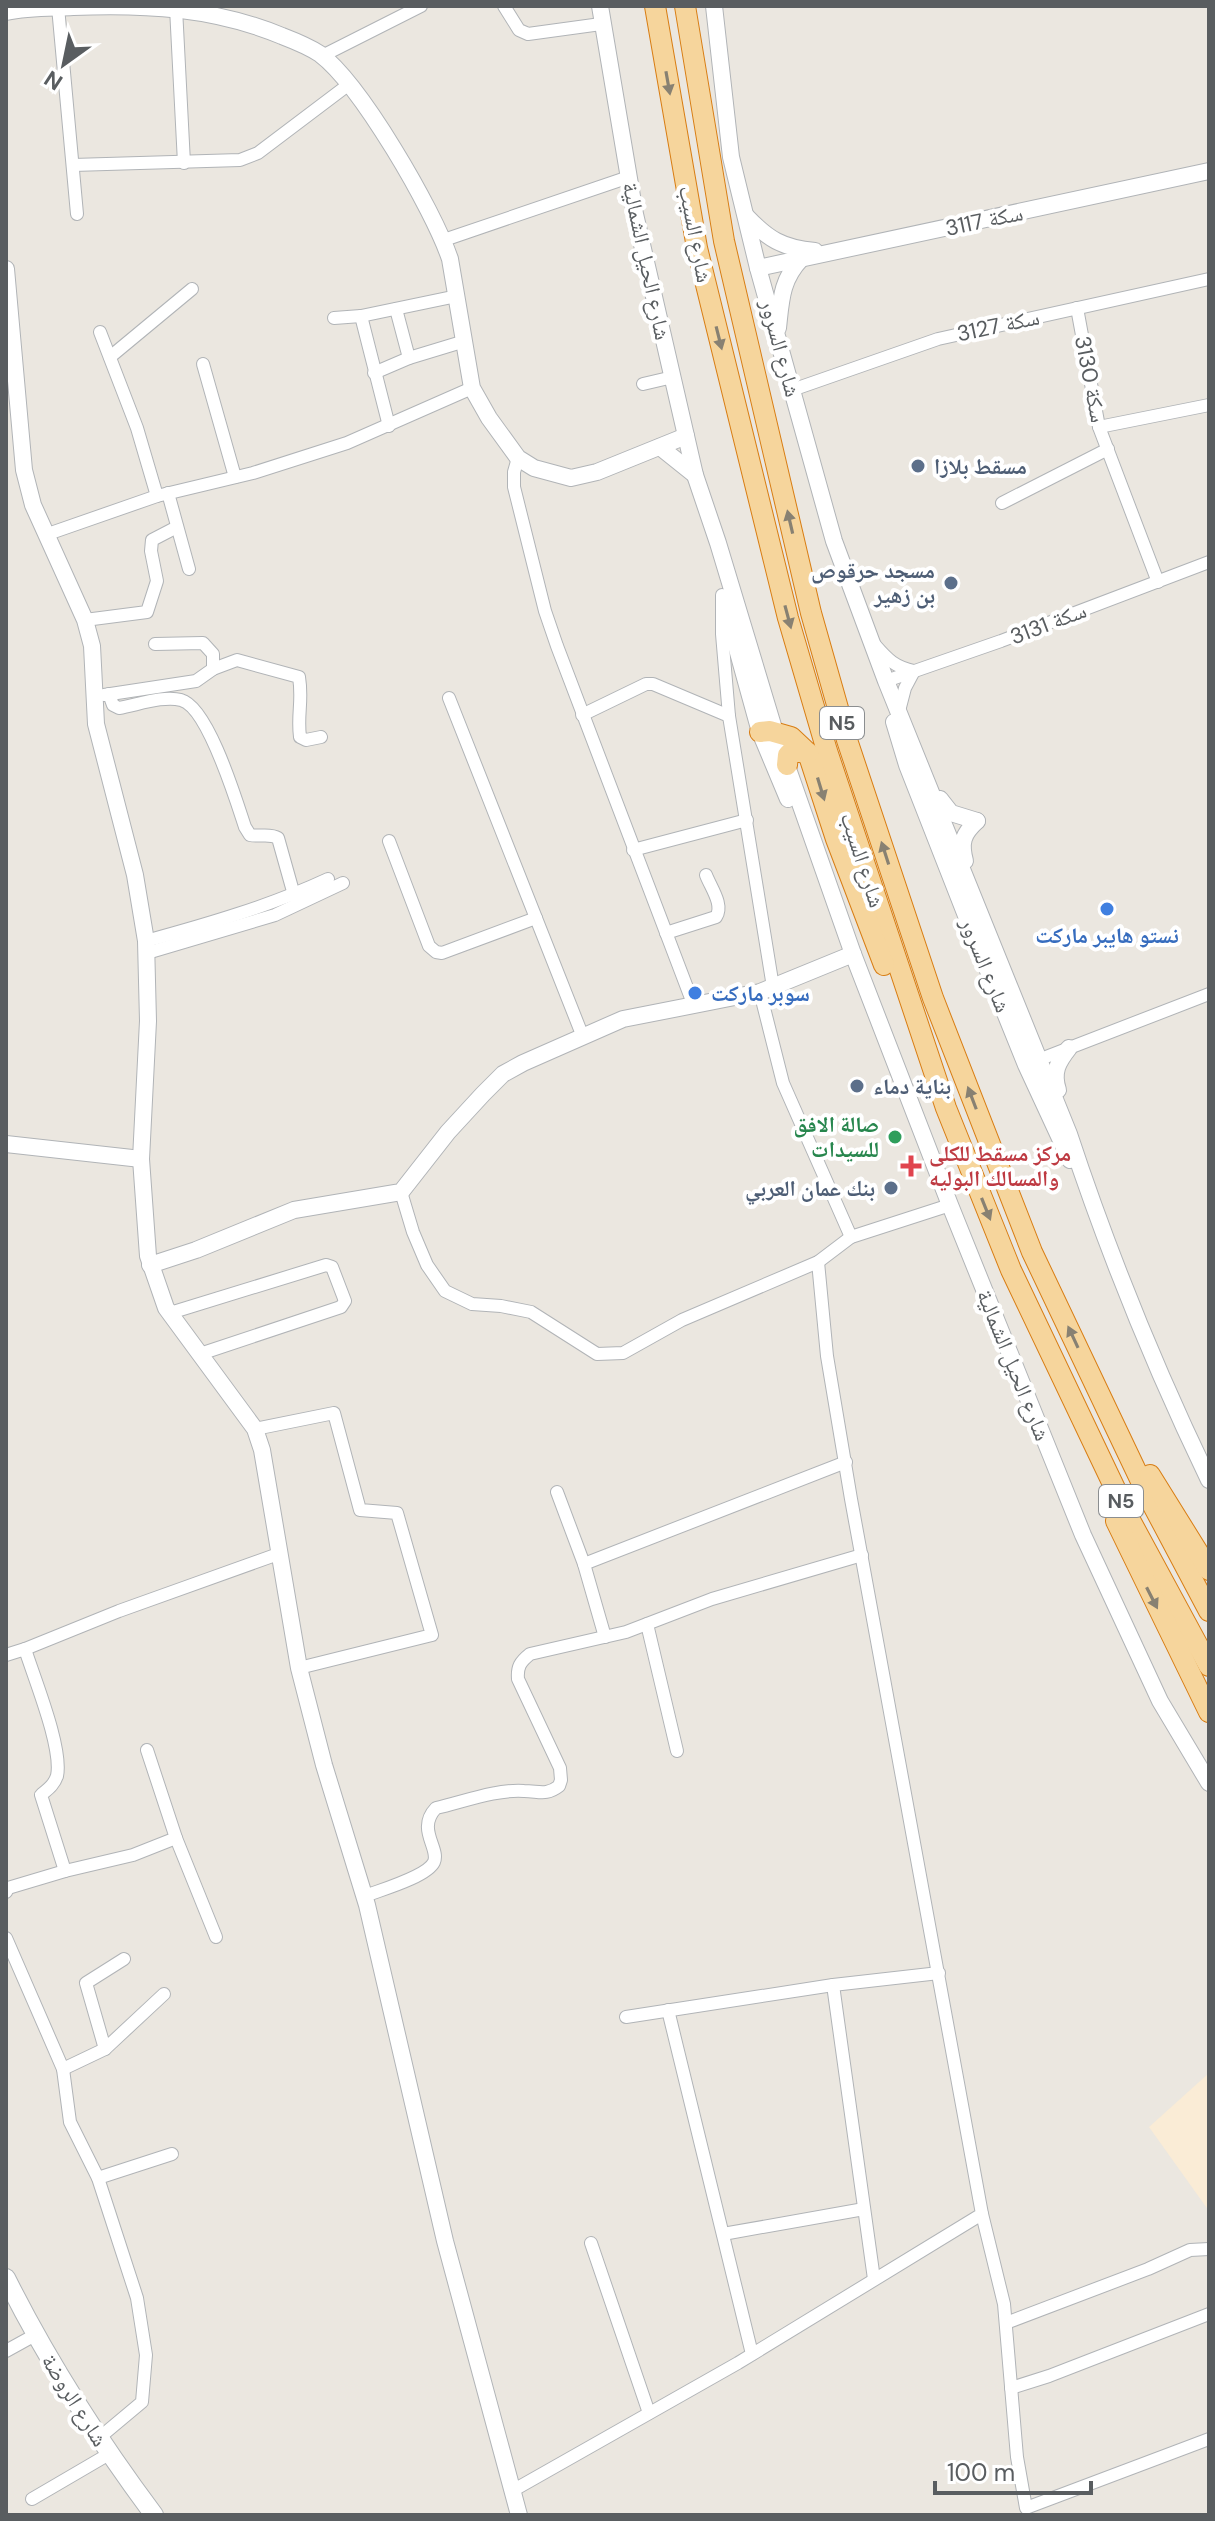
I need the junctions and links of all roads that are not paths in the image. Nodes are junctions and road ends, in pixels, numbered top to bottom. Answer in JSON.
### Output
{"nodes":[{"id":1,"x":421,"y":6,"type":"edge"},
{"id":2,"x":504,"y":6,"type":"edge"},
{"id":3,"x":600,"y":6,"type":"edge"},
{"id":4,"x":655,"y":6,"type":"edge"},
{"id":5,"x":685,"y":6,"type":"edge"},
{"id":6,"x":696,"y":6,"type":"edge"},
{"id":7,"x":714,"y":6,"type":"edge"},
{"id":8,"x":58,"y":7,"type":"edge"},
{"id":9,"x":176,"y":8,"type":"junction"},
{"id":10,"x":6,"y":12,"type":"edge"},
{"id":11,"x":601,"y":24,"type":"junction"},
{"id":12,"x":322,"y":56,"type":"junction"},
{"id":13,"x":348,"y":85,"type":"junction"},
{"id":14,"x":703,"y":118,"type":"junction"},
{"id":15,"x":184,"y":163,"type":"junction"},
{"id":16,"x":73,"y":165,"type":"junction"},
{"id":17,"x":1209,"y":171,"type":"edge"},
{"id":18,"x":629,"y":177,"type":"junction"},
{"id":19,"x":77,"y":214,"type":"dead end"},
{"id":20,"x":745,"y":216,"type":"junction"},
{"id":21,"x":444,"y":240,"type":"junction"},
{"id":22,"x":828,"y":253,"type":"junction"},
{"id":23,"x":801,"y":259,"type":"junction"},
{"id":24,"x":758,"y":268,"type":"junction"},
{"id":25,"x":6,"y":269,"type":"edge"},
{"id":26,"x":1209,"y":279,"type":"edge"},
{"id":27,"x":192,"y":289,"type":"dead end"},
{"id":28,"x":457,"y":296,"type":"junction"},
{"id":29,"x":1077,"y":308,"type":"junction"},
{"id":30,"x":396,"y":309,"type":"junction"},
{"id":31,"x":361,"y":316,"type":"junction"},
{"id":32,"x":334,"y":318,"type":"dead end"},
{"id":33,"x":100,"y":332,"type":"dead end"},
{"id":34,"x":778,"y":338,"type":"junction"},
{"id":35,"x":465,"y":341,"type":"junction"},
{"id":36,"x":110,"y":357,"type":"junction"},
{"id":37,"x":409,"y":358,"type":"junction"},
{"id":38,"x":203,"y":364,"type":"dead end"},
{"id":39,"x":374,"y":373,"type":"junction"},
{"id":40,"x":673,"y":377,"type":"junction"},
{"id":41,"x":643,"y":384,"type":"dead end"},
{"id":42,"x":472,"y":388,"type":"junction"},
{"id":43,"x":792,"y":390,"type":"junction"},
{"id":44,"x":12,"y":399,"type":"edge"},
{"id":45,"x":1209,"y":405,"type":"edge"},
{"id":46,"x":680,"y":411,"type":"junction"},
{"id":47,"x":389,"y":426,"type":"junction"},
{"id":48,"x":1099,"y":427,"type":"junction"},
{"id":49,"x":687,"y":440,"type":"junction"},
{"id":50,"x":660,"y":447,"type":"junction"},
{"id":51,"x":1108,"y":449,"type":"junction"},
{"id":52,"x":518,"y":458,"type":"junction"},
{"id":53,"x":695,"y":475,"type":"junction"},
{"id":54,"x":235,"y":477,"type":"junction"},
{"id":55,"x":163,"y":494,"type":"junction"},
{"id":56,"x":1002,"y":503,"type":"dead end"},
{"id":57,"x":706,"y":513,"type":"junction"},
{"id":58,"x":177,"y":527,"type":"junction"},
{"id":59,"x":45,"y":535,"type":"junction"},
{"id":60,"x":1209,"y":562,"type":"edge"},
{"id":61,"x":189,"y":569,"type":"dead end"},
{"id":62,"x":1158,"y":582,"type":"junction"},
{"id":63,"x":722,"y":595,"type":"junction"},
{"id":64,"x":85,"y":620,"type":"junction"},
{"id":65,"x":871,"y":639,"type":"junction"},
{"id":66,"x":155,"y":644,"type":"dead end"},
{"id":67,"x":213,"y":669,"type":"junction"},
{"id":68,"x":914,"y":671,"type":"junction"},
{"id":69,"x":886,"y":681,"type":"junction"},
{"id":70,"x":101,"y":696,"type":"junction"},
{"id":71,"x":449,"y":698,"type":"dead end"},
{"id":72,"x":899,"y":711,"type":"junction"},
{"id":73,"x":582,"y":715,"type":"junction"},
{"id":74,"x":729,"y":716,"type":"junction"},
{"id":75,"x":768,"y":732,"type":"junction"},
{"id":76,"x":321,"y":737,"type":"dead end"},
{"id":77,"x":734,"y":742,"type":"junction"},
{"id":78,"x":808,"y":753,"type":"junction"},
{"id":79,"x":787,"y":765,"type":"junction"},
{"id":80,"x":926,"y":780,"type":"junction"},
{"id":81,"x":747,"y":820,"type":"junction"},
{"id":82,"x":389,"y":841,"type":"dead end"},
{"id":83,"x":633,"y":850,"type":"junction"},
{"id":84,"x":706,"y":875,"type":"dead end"},
{"id":85,"x":328,"y":879,"type":"dead end"},
{"id":86,"x":343,"y":883,"type":"dead end"},
{"id":87,"x":294,"y":895,"type":"junction"},
{"id":88,"x":536,"y":918,"type":"junction"},
{"id":89,"x":666,"y":933,"type":"junction"},
{"id":90,"x":846,"y":934,"type":"junction"},
{"id":91,"x":147,"y":947,"type":"junction"},
{"id":92,"x":853,"y":954,"type":"junction"},
{"id":93,"x":1009,"y":987,"type":"junction"},
{"id":94,"x":766,"y":989,"type":"junction"},
{"id":95,"x":1209,"y":994,"type":"edge"},
{"id":96,"x":694,"y":1006,"type":"junction"},
{"id":97,"x":583,"y":1037,"type":"junction"},
{"id":98,"x":1069,"y":1048,"type":"junction"},
{"id":99,"x":1032,"y":1062,"type":"junction"},
{"id":100,"x":946,"y":1108,"type":"junction"},
{"id":101,"x":1069,"y":1134,"type":"junction"},
{"id":102,"x":6,"y":1144,"type":"edge"},
{"id":103,"x":141,"y":1159,"type":"junction"},
{"id":104,"x":401,"y":1192,"type":"junction"},
{"id":105,"x":1090,"y":1197,"type":"junction"},
{"id":106,"x":950,"y":1205,"type":"junction"},
{"id":107,"x":851,"y":1237,"type":"junction"},
{"id":108,"x":818,"y":1262,"type":"junction"},
{"id":109,"x":150,"y":1265,"type":"junction"},
{"id":110,"x":1011,"y":1270,"type":"junction"},
{"id":111,"x":170,"y":1313,"type":"junction"},
{"id":112,"x":200,"y":1354,"type":"junction"},
{"id":113,"x":1106,"y":1408,"type":"junction"},
{"id":114,"x":255,"y":1429,"type":"junction"},
{"id":115,"x":846,"y":1462,"type":"junction"},
{"id":116,"x":1208,"y":1473,"type":"edge"},
{"id":117,"x":557,"y":1492,"type":"dead end"},
{"id":118,"x":281,"y":1553,"type":"junction"},
{"id":119,"x":862,"y":1555,"type":"junction"},
{"id":120,"x":584,"y":1564,"type":"junction"},
{"id":121,"x":1209,"y":1570,"type":"edge"},
{"id":122,"x":1209,"y":1611,"type":"edge"},
{"id":123,"x":647,"y":1624,"type":"junction"},
{"id":124,"x":605,"y":1637,"type":"junction"},
{"id":125,"x":25,"y":1649,"type":"junction"},
{"id":126,"x":6,"y":1655,"type":"edge"},
{"id":127,"x":1209,"y":1666,"type":"edge"},
{"id":128,"x":299,"y":1668,"type":"junction"},
{"id":129,"x":1209,"y":1712,"type":"edge"},
{"id":130,"x":147,"y":1750,"type":"dead end"},
{"id":131,"x":677,"y":1751,"type":"dead end"},
{"id":132,"x":1209,"y":1783,"type":"edge"},
{"id":133,"x":176,"y":1838,"type":"junction"},
{"id":134,"x":65,"y":1871,"type":"junction"},
{"id":135,"x":6,"y":1892,"type":"edge"},
{"id":136,"x":365,"y":1896,"type":"junction"},
{"id":137,"x":216,"y":1937,"type":"dead end"},
{"id":138,"x":6,"y":1938,"type":"edge"},
{"id":139,"x":124,"y":1959,"type":"dead end"},
{"id":140,"x":939,"y":1973,"type":"junction"},
{"id":141,"x":833,"y":1985,"type":"junction"},
{"id":142,"x":164,"y":1994,"type":"dead end"},
{"id":143,"x":668,"y":2010,"type":"junction"},
{"id":144,"x":626,"y":2017,"type":"dead end"},
{"id":145,"x":105,"y":2049,"type":"junction"},
{"id":146,"x":63,"y":2069,"type":"junction"},
{"id":147,"x":172,"y":2154,"type":"dead end"},
{"id":148,"x":98,"y":2178,"type":"junction"},
{"id":149,"x":864,"y":2209,"type":"junction"},
{"id":150,"x":982,"y":2214,"type":"junction"},
{"id":151,"x":723,"y":2234,"type":"junction"},
{"id":152,"x":591,"y":2243,"type":"dead end"},
{"id":153,"x":1209,"y":2249,"type":"edge"},
{"id":154,"x":6,"y":2278,"type":"edge"},
{"id":155,"x":874,"y":2279,"type":"junction"},
{"id":156,"x":1209,"y":2314,"type":"edge"},
{"id":157,"x":1006,"y":2323,"type":"junction"},
{"id":158,"x":35,"y":2335,"type":"junction"},
{"id":159,"x":6,"y":2351,"type":"edge"},
{"id":160,"x":752,"y":2354,"type":"junction"},
{"id":161,"x":1011,"y":2388,"type":"junction"},
{"id":162,"x":649,"y":2413,"type":"junction"},
{"id":163,"x":1209,"y":2439,"type":"edge"},
{"id":164,"x":104,"y":2446,"type":"junction"},
{"id":165,"x":512,"y":2491,"type":"junction"},
{"id":166,"x":32,"y":2499,"type":"dead end"},
{"id":167,"x":1026,"y":2512,"type":"edge"},
{"id":168,"x":154,"y":2515,"type":"edge"},
{"id":169,"x":519,"y":2515,"type":"edge"}],
"edges":[{"from":1,"to":12,"type":"street"},
{"from":2,"to":11,"type":"street"},
{"from":3,"to":11,"type":"street","name":"شارع الحيل الشمالية"},
{"from":4,"to":100,"type":"highway","name":"شارع السيب","number":"N5","one_way":true},
{"from":5,"to":14,"type":"highway","name":"شارع السيب","number":"N5"},
{"from":6,"to":14,"type":"highway"},
{"from":7,"to":20,"type":"street","name":"شارع السرور"},
{"from":8,"to":9,"type":"street"},
{"from":8,"to":10,"type":"street"},
{"from":8,"to":16,"type":"street"},
{"from":9,"to":12,"type":"street"},
{"from":9,"to":15,"type":"street"},
{"from":11,"to":18,"type":"street","name":"شارع الحيل الشمالية"},
{"from":12,"to":13,"type":"street"},
{"from":13,"to":15,"type":"street"},
{"from":13,"to":21,"type":"street"},
{"from":113,"to":14,"type":"highway","name":"شارع السيب","number":"N5","one_way":true},
{"from":15,"to":16,"type":"street"},
{"from":16,"to":19,"type":"street"},
{"from":17,"to":22,"type":"street","name":"سكة 3117"},
{"from":18,"to":21,"type":"street"},
{"from":18,"to":40,"type":"street","name":"شارع الحيل الشمالية"},
{"from":20,"to":22,"type":"street"},
{"from":20,"to":24,"type":"street","name":"شارع السرور"},
{"from":21,"to":28,"type":"street"},
{"from":22,"to":23,"type":"street","name":"سكة 3117"},
{"from":23,"to":24,"type":"street","name":"سكة 3117"},
{"from":23,"to":34,"type":"street"},
{"from":24,"to":34,"type":"street","name":"شارع السرور"},
{"from":25,"to":44,"type":"street"},
{"from":26,"to":29,"type":"street","name":"سكة 3127"},
{"from":27,"to":36,"type":"street"},
{"from":28,"to":30,"type":"street"},
{"from":28,"to":35,"type":"street"},
{"from":29,"to":43,"type":"street","name":"سكة 3127"},
{"from":29,"to":48,"type":"street","name":"سكة 3130"},
{"from":30,"to":31,"type":"street"},
{"from":30,"to":37,"type":"street"},
{"from":31,"to":32,"type":"street"},
{"from":31,"to":39,"type":"street"},
{"from":33,"to":36,"type":"street"},
{"from":34,"to":43,"type":"street","name":"شارع السرور"},
{"from":35,"to":37,"type":"street"},
{"from":35,"to":42,"type":"street"},
{"from":36,"to":55,"type":"street"},
{"from":37,"to":39,"type":"street"},
{"from":38,"to":54,"type":"street"},
{"from":39,"to":47,"type":"street"},
{"from":40,"to":41,"type":"street"},
{"from":40,"to":46,"type":"street","name":"شارع الحيل الشمالية"},
{"from":42,"to":47,"type":"street"},
{"from":42,"to":52,"type":"street"},
{"from":43,"to":65,"type":"street","name":"شارع السرور"},
{"from":44,"to":59,"type":"street"},
{"from":45,"to":48,"type":"street"},
{"from":46,"to":49,"type":"street","name":"شارع الحيل الشمالية"},
{"from":46,"to":50,"type":"street"},
{"from":47,"to":54,"type":"street"},
{"from":48,"to":51,"type":"street","name":"سكة 3130"},
{"from":49,"to":50,"type":"street"},
{"from":49,"to":53,"type":"street","name":"شارع الحيل الشمالية"},
{"from":50,"to":52,"type":"street"},
{"from":50,"to":53,"type":"street"},
{"from":51,"to":56,"type":"street","name":"سكة 3130"},
{"from":51,"to":62,"type":"street","name":"سكة 3130"},
{"from":52,"to":73,"type":"street"},
{"from":53,"to":57,"type":"street","name":"شارع الحيل الشمالية"},
{"from":54,"to":55,"type":"street"},
{"from":55,"to":58,"type":"street"},
{"from":55,"to":59,"type":"street"},
{"from":57,"to":63,"type":"street","name":"شارع الحيل الشمالية"},
{"from":57,"to":75,"type":"street","name":"شارع الحيل الشمالية"},
{"from":58,"to":61,"type":"street"},
{"from":58,"to":64,"type":"street"},
{"from":59,"to":64,"type":"street"},
{"from":60,"to":62,"type":"street","name":"سكة 3131"},
{"from":62,"to":68,"type":"street","name":"سكة 3131"},
{"from":63,"to":74,"type":"street"},
{"from":63,"to":75,"type":"street","name":"شارع الحيل الشمالية"},
{"from":64,"to":70,"type":"street"},
{"from":65,"to":68,"type":"street"},
{"from":65,"to":69,"type":"street","name":"شارع السرور"},
{"from":66,"to":67,"type":"street"},
{"from":67,"to":70,"type":"street"},
{"from":67,"to":76,"type":"street"},
{"from":68,"to":69,"type":"street","name":"سكة 3131"},
{"from":68,"to":72,"type":"street"},
{"from":69,"to":72,"type":"street","name":"شارع السرور"},
{"from":69,"to":99,"type":"street","name":"شارع السرور"},
{"from":70,"to":87,"type":"street"},
{"from":70,"to":91,"type":"street"},
{"from":71,"to":88,"type":"street"},
{"from":72,"to":80,"type":"street","name":"شارع السرور"},
{"from":73,"to":74,"type":"street"},
{"from":73,"to":83,"type":"street"},
{"from":74,"to":77,"type":"street"},
{"from":75,"to":77,"type":"street"},
{"from":75,"to":78,"type":"highway"},
{"from":75,"to":79,"type":"street","name":"شارع الحيل الشمالية"},
{"from":75,"to":90,"type":"street","name":"شارع الحيل الشمالية"},
{"from":77,"to":81,"type":"street"},
{"from":78,"to":79,"type":"highway"},
{"from":78,"to":100,"type":"highway","one_way":true},
{"from":79,"to":90,"type":"street","name":"شارع الحيل الشمالية"},
{"from":80,"to":93,"type":"street","name":"شارع السرور"},
{"from":80,"to":93,"type":"street"},
{"from":81,"to":83,"type":"street"},
{"from":81,"to":94,"type":"street"},
{"from":82,"to":88,"type":"street"},
{"from":83,"to":89,"type":"street"},
{"from":84,"to":89,"type":"street"},
{"from":85,"to":87,"type":"street"},
{"from":86,"to":91,"type":"street"},
{"from":87,"to":91,"type":"street"},
{"from":88,"to":97,"type":"street"},
{"from":89,"to":96,"type":"street"},
{"from":90,"to":92,"type":"street","name":"شارع الحيل الشمالية"},
{"from":91,"to":103,"type":"street"},
{"from":92,"to":94,"type":"street"},
{"from":92,"to":106,"type":"street","name":"شارع الحيل الشمالية"},
{"from":93,"to":99,"type":"street","name":"شارع السرور"},
{"from":94,"to":96,"type":"street"},
{"from":94,"to":107,"type":"street"},
{"from":95,"to":98,"type":"street"},
{"from":96,"to":97,"type":"street"},
{"from":97,"to":104,"type":"street"},
{"from":98,"to":99,"type":"street"},
{"from":98,"to":101,"type":"street"},
{"from":99,"to":101,"type":"street","name":"شارع السرور"},
{"from":99,"to":105,"type":"street","name":"شارع السرور"},
{"from":100,"to":110,"type":"highway","name":"شارع السيب","number":"N5","one_way":true},
{"from":101,"to":105,"type":"street","name":"شارع السرور"},
{"from":102,"to":103,"type":"street"},
{"from":103,"to":109,"type":"street"},
{"from":104,"to":108,"type":"street"},
{"from":104,"to":109,"type":"street"},
{"from":105,"to":116,"type":"street","name":"شارع السرور"},
{"from":106,"to":107,"type":"street"},
{"from":106,"to":132,"type":"street","name":"شارع الحيل الشمالية"},
{"from":107,"to":108,"type":"street"},
{"from":108,"to":115,"type":"street"},
{"from":109,"to":111,"type":"street"},
{"from":110,"to":127,"type":"highway","name":"شارع السيب","number":"N5"},
{"from":110,"to":129,"type":"highway","one_way":true},
{"from":111,"to":112,"type":"street"},
{"from":111,"to":112,"type":"street"},
{"from":112,"to":114,"type":"street"},
{"from":113,"to":121,"type":"highway"},
{"from":113,"to":122,"type":"highway","name":"شارع السيب","number":"N5"},
{"from":114,"to":118,"type":"street"},
{"from":114,"to":128,"type":"street"},
{"from":115,"to":119,"type":"street"},
{"from":115,"to":120,"type":"street"},
{"from":117,"to":120,"type":"street"},
{"from":118,"to":125,"type":"street"},
{"from":118,"to":128,"type":"street"},
{"from":119,"to":123,"type":"street"},
{"from":119,"to":140,"type":"street"},
{"from":120,"to":124,"type":"street"},
{"from":123,"to":124,"type":"street"},
{"from":123,"to":131,"type":"street"},
{"from":124,"to":136,"type":"street"},
{"from":125,"to":126,"type":"street"},
{"from":125,"to":134,"type":"street"},
{"from":128,"to":136,"type":"street"},
{"from":130,"to":133,"type":"street"},
{"from":133,"to":134,"type":"street"},
{"from":133,"to":137,"type":"street"},
{"from":134,"to":135,"type":"street"},
{"from":136,"to":165,"type":"street"},
{"from":138,"to":146,"type":"street"},
{"from":139,"to":145,"type":"street"},
{"from":140,"to":141,"type":"street"},
{"from":140,"to":150,"type":"street"},
{"from":141,"to":143,"type":"street"},
{"from":141,"to":149,"type":"street"},
{"from":142,"to":145,"type":"street"},
{"from":143,"to":144,"type":"street"},
{"from":143,"to":151,"type":"street"},
{"from":145,"to":146,"type":"street"},
{"from":146,"to":148,"type":"street"},
{"from":147,"to":148,"type":"street"},
{"from":148,"to":164,"type":"street"},
{"from":149,"to":151,"type":"street"},
{"from":149,"to":155,"type":"street"},
{"from":150,"to":155,"type":"street"},
{"from":150,"to":157,"type":"street"},
{"from":151,"to":160,"type":"street"},
{"from":152,"to":162,"type":"street"},
{"from":153,"to":157,"type":"street"},
{"from":154,"to":158,"type":"main road","name":"شارع الروضة"},
{"from":155,"to":160,"type":"street"},
{"from":156,"to":161,"type":"street"},
{"from":157,"to":161,"type":"street"},
{"from":158,"to":159,"type":"street"},
{"from":158,"to":164,"type":"main road","name":"شارع الروضة"},
{"from":160,"to":162,"type":"street"},
{"from":161,"to":167,"type":"street"},
{"from":162,"to":165,"type":"street"},
{"from":163,"to":167,"type":"street"},
{"from":164,"to":166,"type":"street"},
{"from":164,"to":168,"type":"main road","name":"شارع الروضة"},
{"from":165,"to":169,"type":"street"}]}
